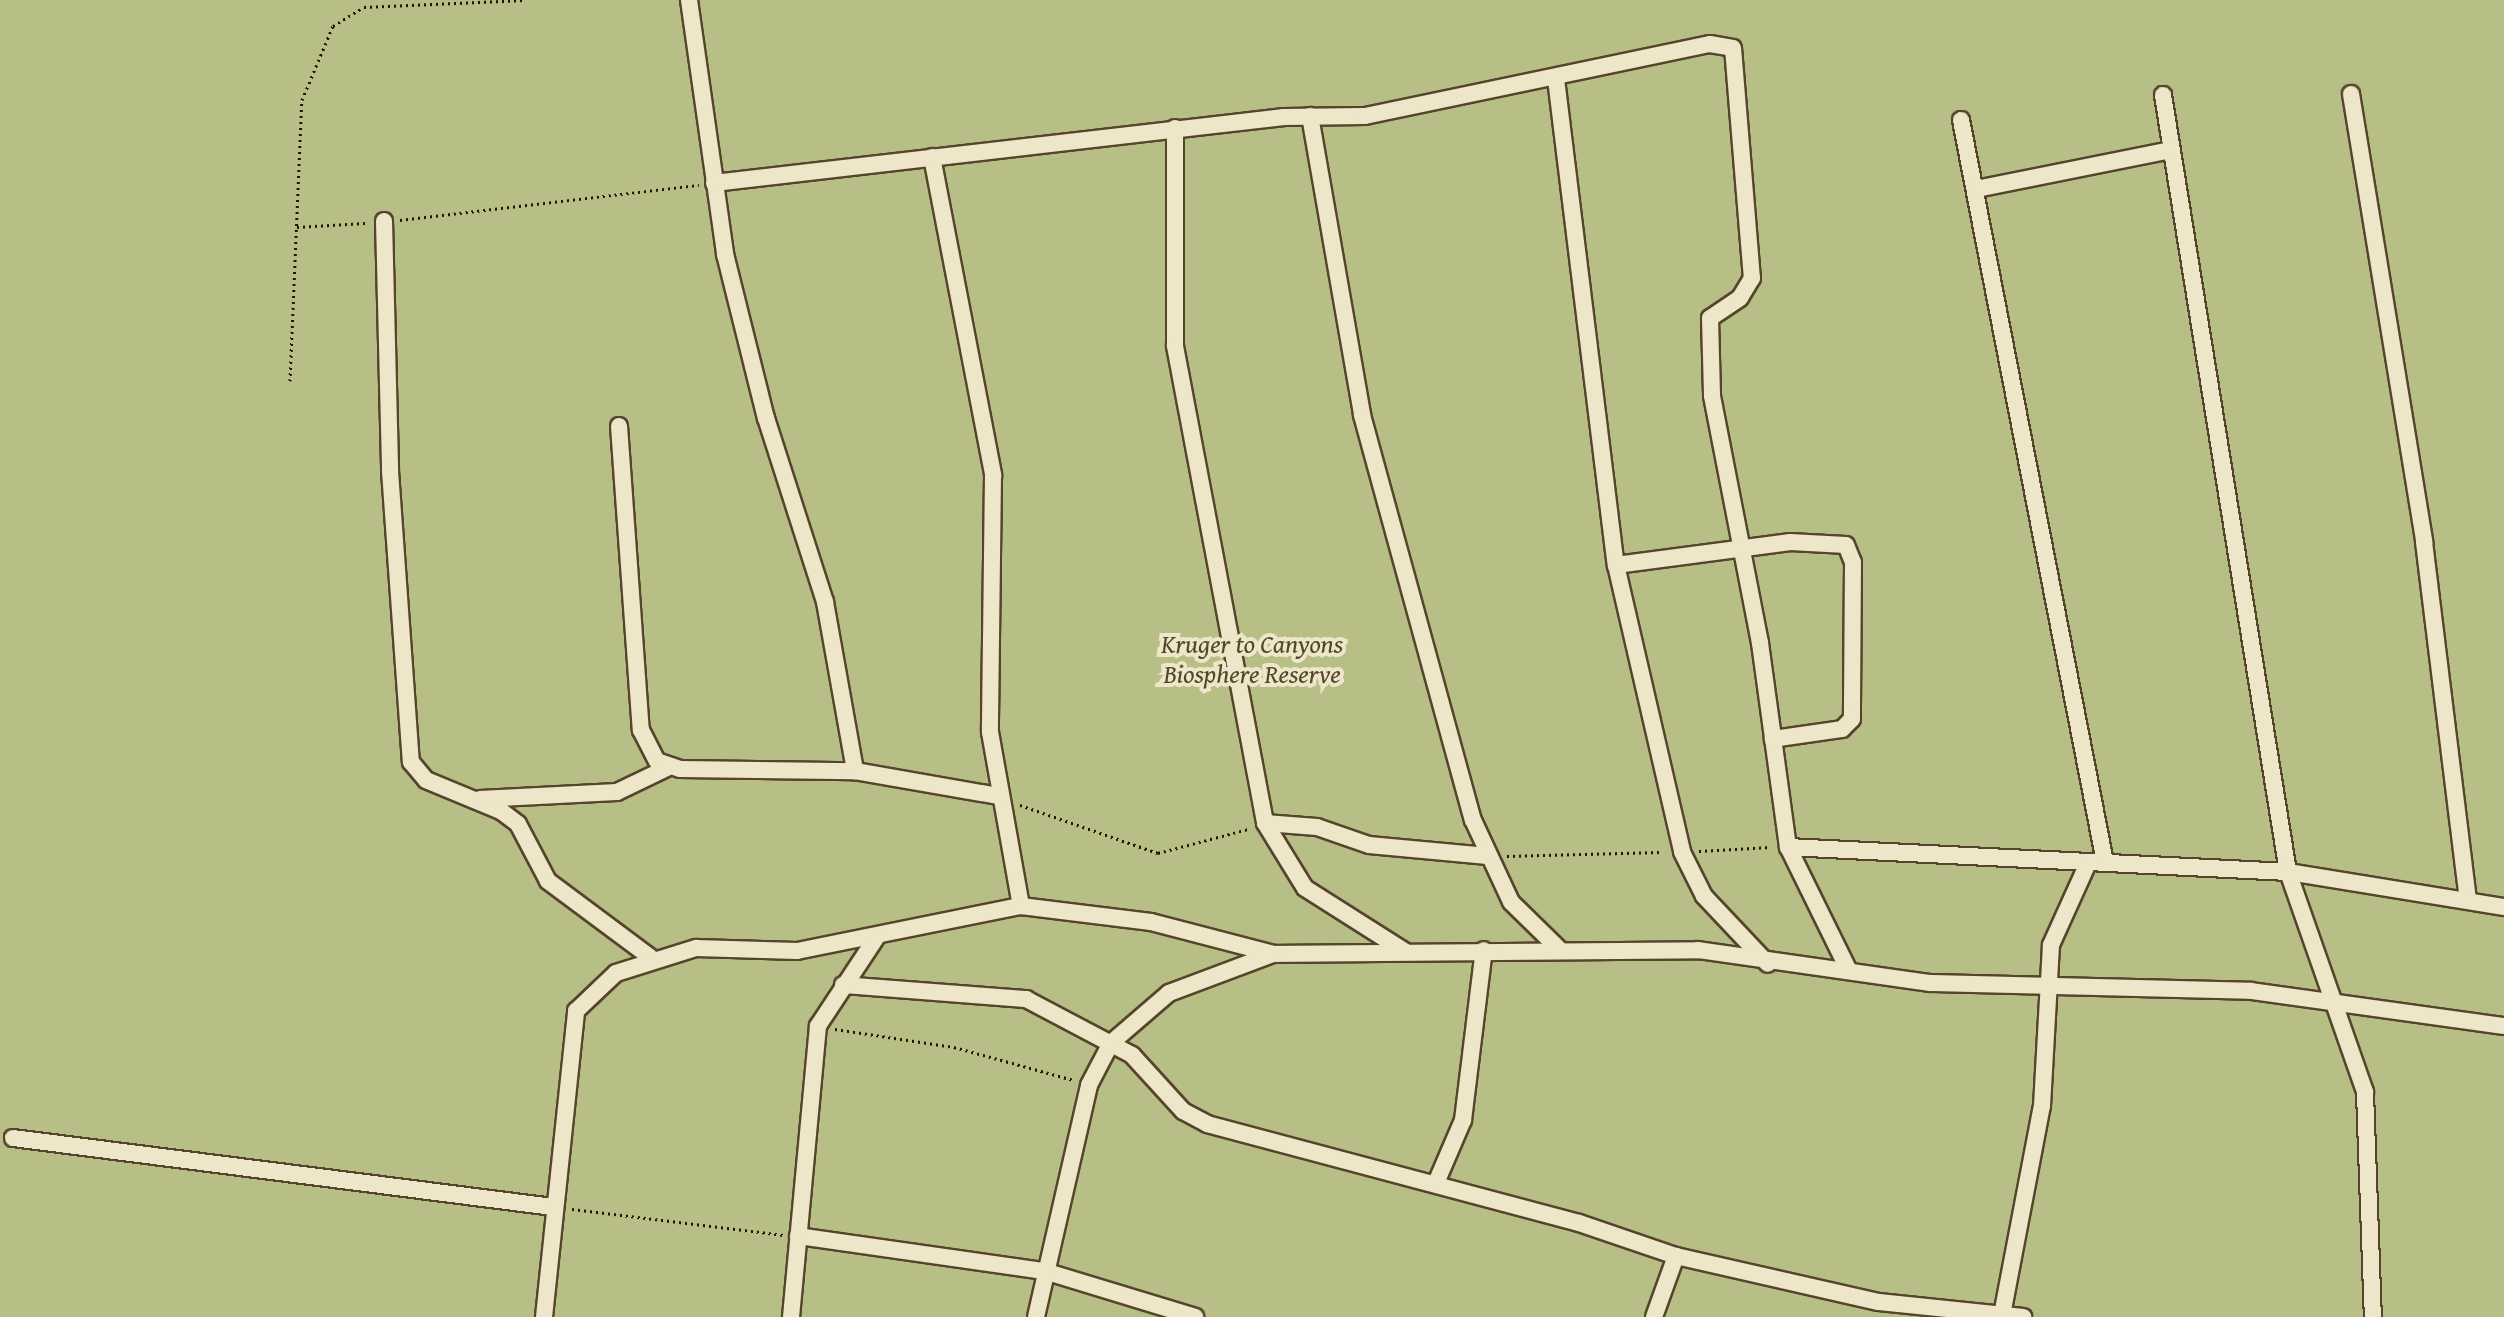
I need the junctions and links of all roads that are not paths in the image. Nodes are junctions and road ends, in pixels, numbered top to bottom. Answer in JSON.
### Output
{"nodes":[{"id":1,"x":689,"y":0,"type":"edge"},
{"id":2,"x":1556,"y":79,"type":"junction"},
{"id":3,"x":2351,"y":94,"type":"dead end"},
{"id":4,"x":2163,"y":95,"type":"dead end"},
{"id":5,"x":1310,"y":116,"type":"junction"},
{"id":6,"x":1961,"y":120,"type":"dead end"},
{"id":7,"x":1175,"y":128,"type":"junction"},
{"id":8,"x":2171,"y":150,"type":"junction"},
{"id":9,"x":932,"y":157,"type":"junction"},
{"id":10,"x":714,"y":183,"type":"junction"},
{"id":11,"x":1976,"y":189,"type":"junction"},
{"id":12,"x":384,"y":221,"type":"road end"},
{"id":13,"x":619,"y":426,"type":"dead end"},
{"id":14,"x":1737,"y":552,"type":"junction"},
{"id":15,"x":1616,"y":565,"type":"junction"},
{"id":16,"x":1773,"y":739,"type":"junction"},
{"id":17,"x":669,"y":767,"type":"junction"},
{"id":18,"x":855,"y":771,"type":"junction"},
{"id":19,"x":998,"y":796,"type":"junction"},
{"id":20,"x":478,"y":799,"type":"junction"},
{"id":21,"x":1265,"y":823,"type":"junction"},
{"id":22,"x":1788,"y":847,"type":"junction"},
{"id":23,"x":1487,"y":856,"type":"junction"},
{"id":24,"x":2105,"y":862,"type":"junction"},
{"id":25,"x":2088,"y":863,"type":"junction"},
{"id":26,"x":2288,"y":872,"type":"junction"},
{"id":27,"x":2468,"y":900,"type":"junction"},
{"id":28,"x":1021,"y":906,"type":"junction"},
{"id":29,"x":2504,"y":907,"type":"edge"},
{"id":30,"x":876,"y":938,"type":"junction"},
{"id":31,"x":1484,"y":950,"type":"junction"},
{"id":32,"x":1561,"y":951,"type":"junction"},
{"id":33,"x":1406,"y":952,"type":"junction"},
{"id":34,"x":1274,"y":954,"type":"junction"},
{"id":35,"x":650,"y":957,"type":"junction"},
{"id":36,"x":1768,"y":964,"type":"junction"},
{"id":37,"x":1849,"y":971,"type":"junction"},
{"id":38,"x":843,"y":985,"type":"junction"},
{"id":39,"x":2047,"y":990,"type":"junction"},
{"id":40,"x":2331,"y":1005,"type":"junction"},
{"id":41,"x":2504,"y":1026,"type":"edge"},
{"id":42,"x":1111,"y":1043,"type":"junction"},
{"id":43,"x":13,"y":1138,"type":"dead end"},
{"id":44,"x":1436,"y":1183,"type":"junction"},
{"id":45,"x":553,"y":1207,"type":"junction"},
{"id":46,"x":798,"y":1236,"type":"junction"},
{"id":47,"x":1676,"y":1256,"type":"junction"},
{"id":48,"x":1044,"y":1271,"type":"junction"},
{"id":49,"x":2002,"y":1315,"type":"junction"},
{"id":50,"x":544,"y":1317,"type":"edge"},
{"id":51,"x":791,"y":1317,"type":"edge"},
{"id":52,"x":1036,"y":1317,"type":"edge"},
{"id":53,"x":1195,"y":1317,"type":"edge"},
{"id":54,"x":1654,"y":1317,"type":"edge"},
{"id":55,"x":2023,"y":1317,"type":"edge"},
{"id":56,"x":2373,"y":1317,"type":"edge"}],
"edges":[{"from":1,"to":10,"type":"street"},
{"from":2,"to":5,"type":"street"},
{"from":2,"to":14,"type":"street"},
{"from":2,"to":15,"type":"street"},
{"from":3,"to":27,"type":"street"},
{"from":4,"to":8,"type":"street"},
{"from":5,"to":7,"type":"street"},
{"from":5,"to":23,"type":"street"},
{"from":6,"to":11,"type":"street"},
{"from":7,"to":9,"type":"street"},
{"from":7,"to":21,"type":"street"},
{"from":8,"to":11,"type":"street"},
{"from":8,"to":26,"type":"street"},
{"from":9,"to":10,"type":"street"},
{"from":9,"to":19,"type":"street"},
{"from":10,"to":18,"type":"street"},
{"from":11,"to":24,"type":"street"},
{"from":12,"to":20,"type":"street"},
{"from":13,"to":17,"type":"street"},
{"from":14,"to":15,"type":"street"},
{"from":14,"to":16,"type":"street"},
{"from":14,"to":16,"type":"street"},
{"from":15,"to":36,"type":"street"},
{"from":16,"to":22,"type":"street"},
{"from":17,"to":18,"type":"street"},
{"from":17,"to":20,"type":"street"},
{"from":18,"to":19,"type":"street"},
{"from":19,"to":28,"type":"street"},
{"from":20,"to":35,"type":"street"},
{"from":21,"to":23,"type":"street"},
{"from":21,"to":33,"type":"street"},
{"from":22,"to":25,"type":"street"},
{"from":22,"to":37,"type":"street"},
{"from":23,"to":32,"type":"street"},
{"from":24,"to":25,"type":"street"},
{"from":24,"to":26,"type":"street"},
{"from":25,"to":39,"type":"street"},
{"from":26,"to":27,"type":"street"},
{"from":26,"to":40,"type":"street"},
{"from":27,"to":29,"type":"street"},
{"from":28,"to":30,"type":"street"},
{"from":28,"to":34,"type":"street"},
{"from":30,"to":35,"type":"street"},
{"from":30,"to":38,"type":"street"},
{"from":31,"to":32,"type":"street"},
{"from":31,"to":33,"type":"street"},
{"from":31,"to":44,"type":"street"},
{"from":32,"to":36,"type":"street"},
{"from":33,"to":34,"type":"street"},
{"from":34,"to":42,"type":"street"},
{"from":35,"to":45,"type":"street"},
{"from":36,"to":37,"type":"street"},
{"from":37,"to":39,"type":"street"},
{"from":38,"to":42,"type":"street"},
{"from":38,"to":46,"type":"street"},
{"from":39,"to":40,"type":"street"},
{"from":39,"to":49,"type":"street"},
{"from":40,"to":41,"type":"street"},
{"from":40,"to":56,"type":"street"},
{"from":42,"to":44,"type":"street"},
{"from":42,"to":48,"type":"street"},
{"from":43,"to":45,"type":"street"},
{"from":44,"to":47,"type":"street"},
{"from":45,"to":50,"type":"street"},
{"from":46,"to":48,"type":"street"},
{"from":46,"to":51,"type":"street"},
{"from":47,"to":49,"type":"street"},
{"from":47,"to":54,"type":"street"},
{"from":48,"to":52,"type":"street"},
{"from":48,"to":53,"type":"street"},
{"from":49,"to":55,"type":"street"}]}
